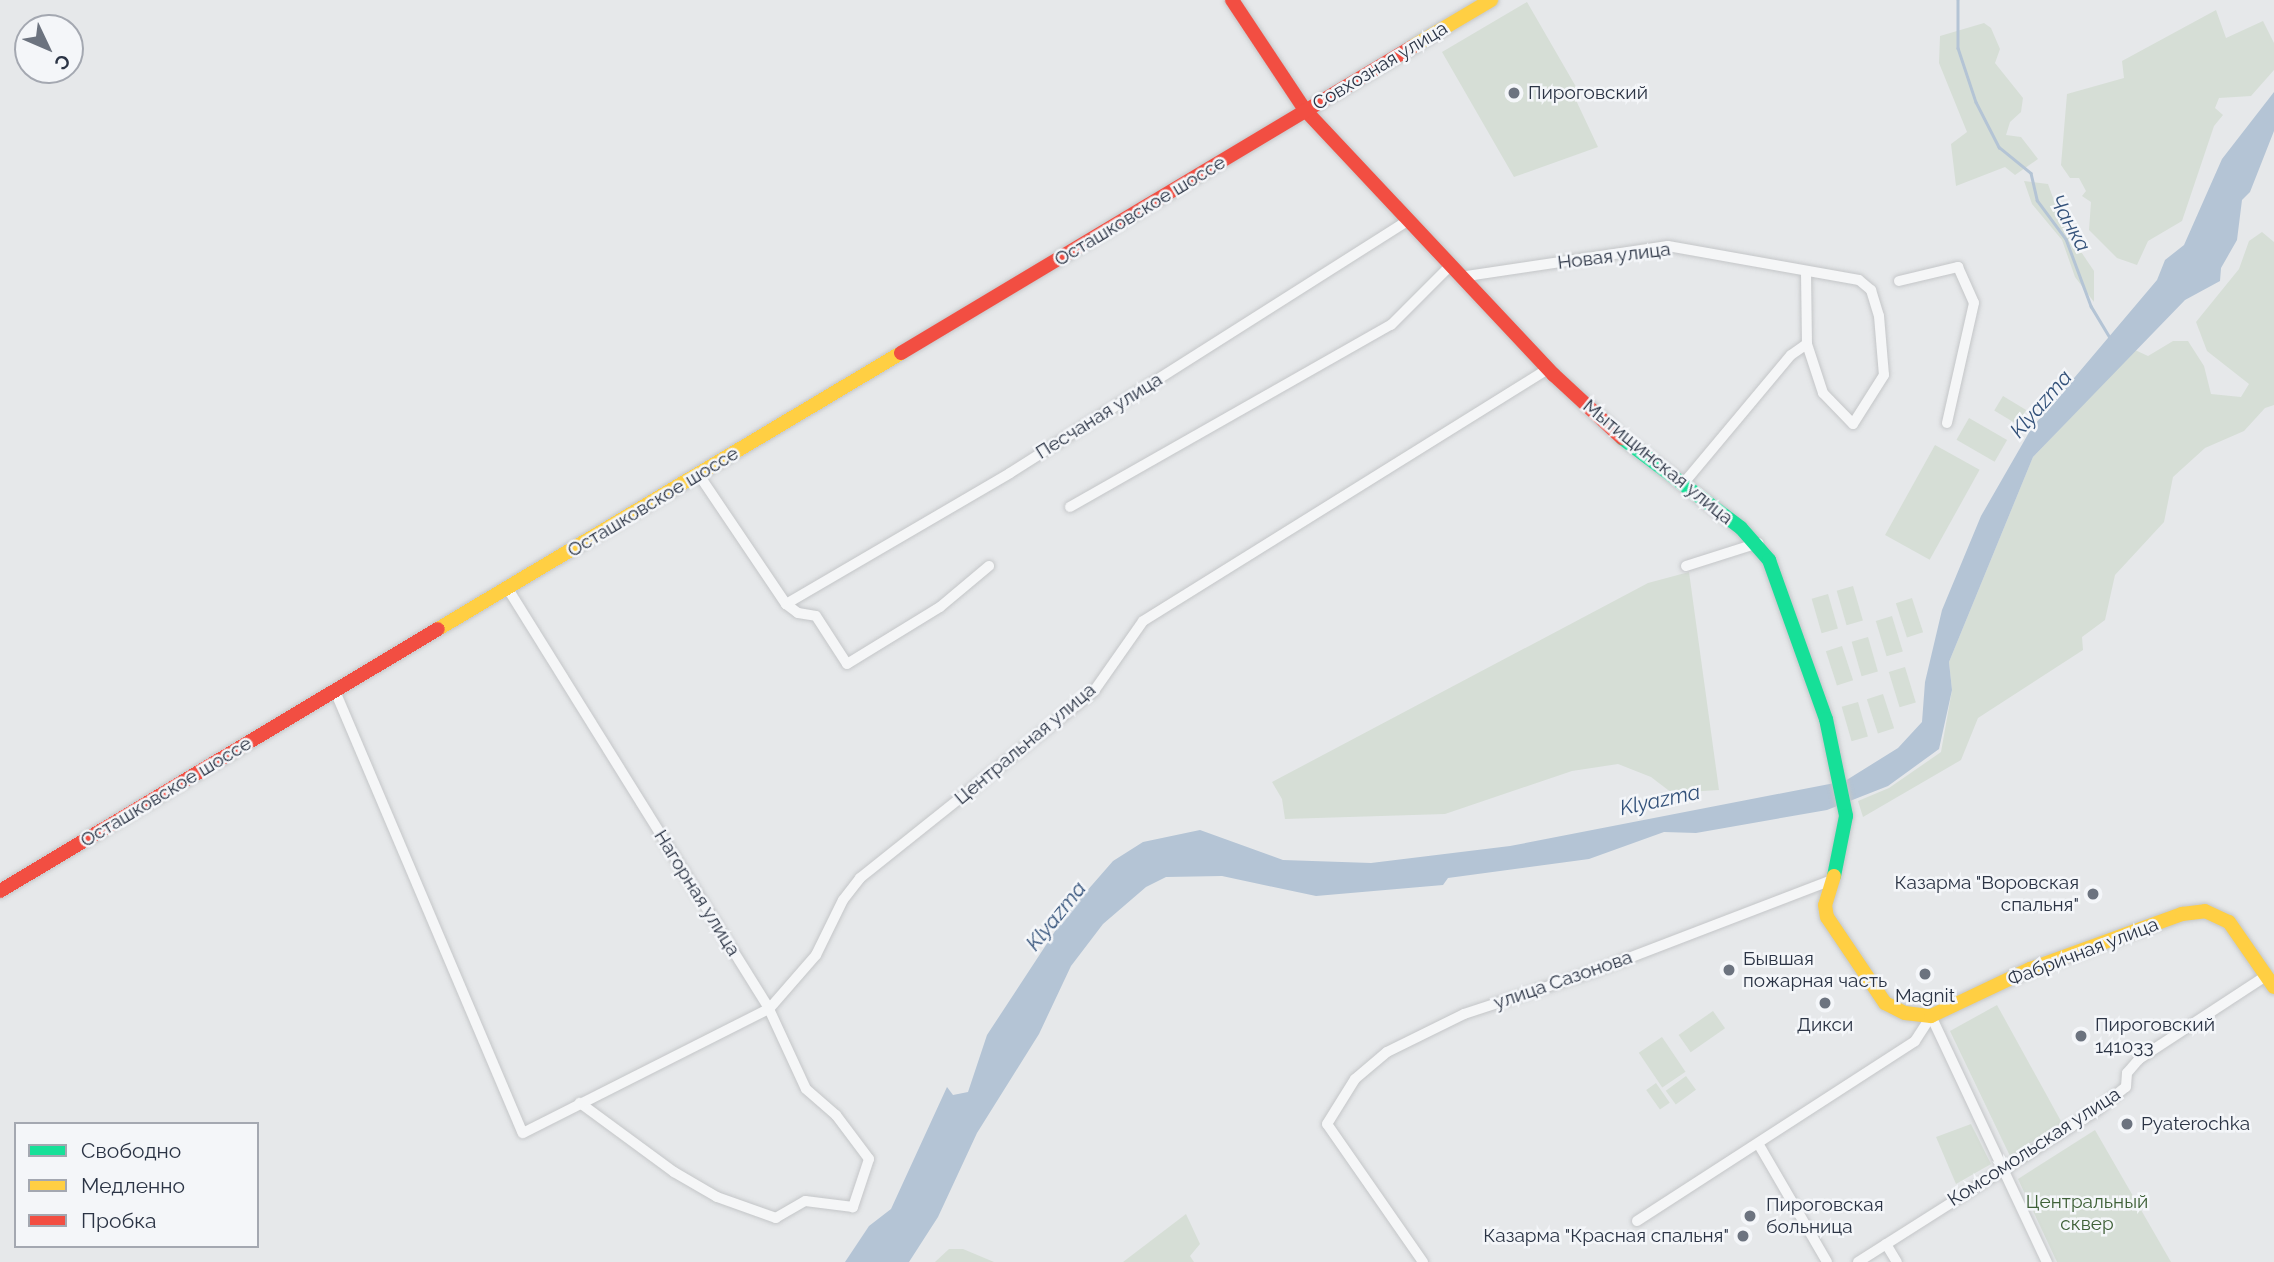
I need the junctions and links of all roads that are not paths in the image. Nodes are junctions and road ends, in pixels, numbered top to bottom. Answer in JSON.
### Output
{"nodes":[{"id":1,"x":1232,"y":0,"type":"edge"},
{"id":2,"x":1490,"y":0,"type":"edge"},
{"id":3,"x":1305,"y":110,"type":"junction"},
{"id":4,"x":1407,"y":221,"type":"junction"},
{"id":5,"x":1455,"y":272,"type":"junction"},
{"id":6,"x":1807,"y":274,"type":"junction"},
{"id":7,"x":1899,"y":281,"type":"dead end"},
{"id":8,"x":1807,"y":344,"type":"junction"},
{"id":9,"x":1548,"y":369,"type":"junction"},
{"id":10,"x":1947,"y":423,"type":"dead end"},
{"id":11,"x":699,"y":475,"type":"junction"},
{"id":12,"x":1683,"y":485,"type":"junction"},
{"id":13,"x":1070,"y":507,"type":"dead end"},
{"id":14,"x":1758,"y":543,"type":"junction"},
{"id":15,"x":989,"y":566,"type":"dead end"},
{"id":16,"x":1686,"y":566,"type":"dead end"},
{"id":17,"x":508,"y":589,"type":"junction"},
{"id":18,"x":786,"y":604,"type":"junction"},
{"id":19,"x":335,"y":691,"type":"junction"},
{"id":20,"x":1832,"y":880,"type":"junction"},
{"id":21,"x":0,"y":891,"type":"edge"},
{"id":22,"x":2270,"y":981,"type":"edge"},
{"id":23,"x":769,"y":1009,"type":"junction"},
{"id":24,"x":1931,"y":1016,"type":"junction"},
{"id":25,"x":580,"y":1103,"type":"junction"},
{"id":26,"x":1759,"y":1145,"type":"junction"},
{"id":27,"x":2001,"y":1170,"type":"junction"},
{"id":28,"x":1637,"y":1221,"type":"dead end"},
{"id":29,"x":1886,"y":1244,"type":"junction"},
{"id":30,"x":1423,"y":1262,"type":"edge"},
{"id":31,"x":1827,"y":1262,"type":"edge"},
{"id":32,"x":1858,"y":1262,"type":"edge"},
{"id":33,"x":1897,"y":1262,"type":"edge"},
{"id":34,"x":2047,"y":1262,"type":"edge"}],
"edges":[{"from":1,"to":3,"type":"main road","name":"Мытищинская улица"},
{"from":2,"to":3,"type":"main road","name":"Совхозная улица"},
{"from":3,"to":4,"type":"main road","name":"Мытищинская улица"},
{"from":3,"to":11,"type":"main road","name":"Осташковское шоссе"},
{"from":4,"to":5,"type":"main road","name":"Мытищинская улица"},
{"from":4,"to":18,"type":"street","name":"Песчаная улица"},
{"from":5,"to":6,"type":"street","name":"Новая улица"},
{"from":5,"to":9,"type":"main road","name":"Мытищинская улица"},
{"from":5,"to":13,"type":"street"},
{"from":6,"to":8,"type":"street"},
{"from":6,"to":8,"type":"street","name":"Новая улица"},
{"from":7,"to":10,"type":"street"},
{"from":8,"to":12,"type":"street"},
{"from":9,"to":12,"type":"main road","name":"Мытищинская улица"},
{"from":9,"to":23,"type":"street","name":"Центральная улица"},
{"from":11,"to":17,"type":"main road","name":"Осташковское шоссе"},
{"from":11,"to":18,"type":"street"},
{"from":12,"to":14,"type":"main road","name":"Мытищинская улица"},
{"from":14,"to":16,"type":"street"},
{"from":14,"to":20,"type":"main road","name":"Мытищинская улица"},
{"from":15,"to":18,"type":"street"},
{"from":17,"to":19,"type":"main road","name":"Осташковское шоссе"},
{"from":17,"to":23,"type":"street","name":"Нагорная улица"},
{"from":19,"to":21,"type":"main road","name":"Осташковское шоссе"},
{"from":19,"to":25,"type":"street","name":"Центральная улица"},
{"from":20,"to":24,"type":"main road"},
{"from":20,"to":30,"type":"street","name":"улица Сазонова"},
{"from":22,"to":24,"type":"main road","name":"Фабричная улица"},
{"from":22,"to":27,"type":"street","name":"Комсомольская улица"},
{"from":23,"to":25,"type":"street","name":"Центральная улица"},
{"from":23,"to":25,"type":"street","name":"Нагорная улица"},
{"from":24,"to":26,"type":"street"},
{"from":24,"to":27,"type":"street"},
{"from":26,"to":28,"type":"street"},
{"from":26,"to":31,"type":"street"},
{"from":27,"to":29,"type":"street","name":"Комсомольская улица"},
{"from":27,"to":34,"type":"street"},
{"from":29,"to":32,"type":"street","name":"Комсомольская улица"},
{"from":29,"to":33,"type":"street"}]}
